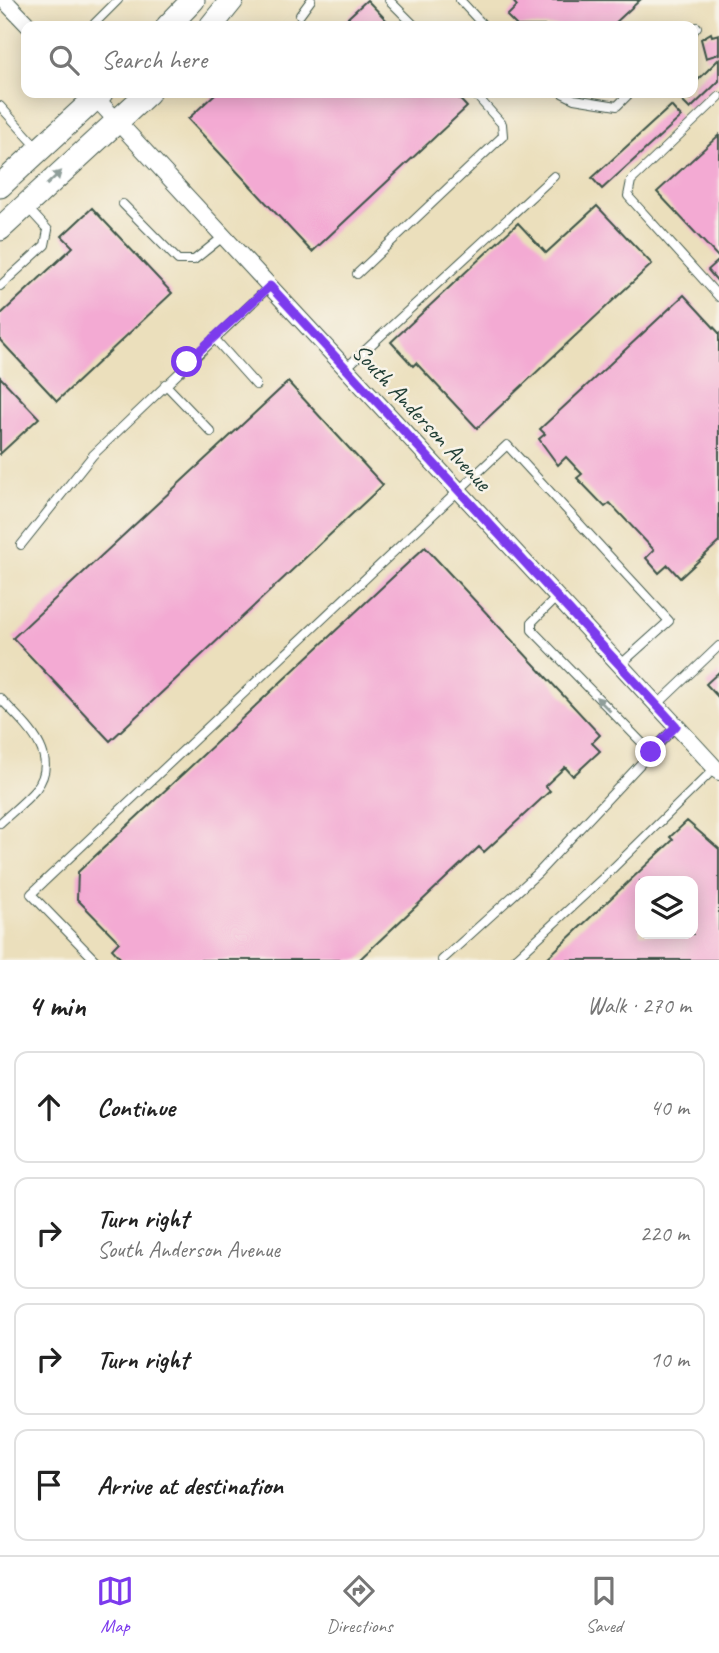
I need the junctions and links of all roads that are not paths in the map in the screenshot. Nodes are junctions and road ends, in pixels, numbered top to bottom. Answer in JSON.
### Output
{"nodes":[{"id":1,"x":4,"y":0,"type":"edge"},
{"id":2,"x":118,"y":0,"type":"edge"},
{"id":3,"x":193,"y":0,"type":"edge"},
{"id":4,"x":232,"y":0,"type":"edge"},
{"id":5,"x":311,"y":0,"type":"edge"},
{"id":6,"x":389,"y":0,"type":"edge"},
{"id":7,"x":460,"y":0,"type":"edge"},
{"id":8,"x":300,"y":15,"type":"dead end"},
{"id":9,"x":24,"y":21,"type":"edge"},
{"id":10,"x":97,"y":21,"type":"edge"},
{"id":11,"x":173,"y":21,"type":"edge"},
{"id":12,"x":215,"y":21,"type":"edge"},
{"id":13,"x":410,"y":21,"type":"edge"},
{"id":14,"x":479,"y":21,"type":"edge"},
{"id":15,"x":719,"y":97,"type":"edge"},
{"id":16,"x":92,"y":98,"type":"edge"},
{"id":17,"x":99,"y":98,"type":"edge"},
{"id":18,"x":142,"y":98,"type":"edge"},
{"id":19,"x":479,"y":98,"type":"edge"},
{"id":20,"x":572,"y":98,"type":"edge"},
{"id":21,"x":625,"y":98,"type":"edge"},
{"id":22,"x":0,"y":106,"type":"edge"},
{"id":23,"x":117,"y":120,"type":"junction"},
{"id":24,"x":39,"y":149,"type":"junction"},
{"id":25,"x":554,"y":176,"type":"dead end"},
{"id":26,"x":0,"y":186,"type":"edge"},
{"id":27,"x":123,"y":204,"type":"dead end"},
{"id":28,"x":25,"y":205,"type":"junction"},
{"id":29,"x":0,"y":229,"type":"edge"},
{"id":30,"x":224,"y":236,"type":"junction"},
{"id":31,"x":356,"y":274,"type":"dead end"},
{"id":32,"x":0,"y":286,"type":"edge"},
{"id":33,"x":270,"y":286,"type":"junction"},
{"id":34,"x":719,"y":297,"type":"edge"},
{"id":35,"x":214,"y":338,"type":"junction"},
{"id":36,"x":346,"y":368,"type":"junction"},
{"id":37,"x":165,"y":384,"type":"junction"},
{"id":38,"x":256,"y":385,"type":"dead end"},
{"id":39,"x":211,"y":432,"type":"dead end"},
{"id":40,"x":460,"y":491,"type":"junction"},
{"id":41,"x":21,"y":545,"type":"dead end"},
{"id":42,"x":557,"y":597,"type":"junction"},
{"id":43,"x":719,"y":646,"type":"edge"},
{"id":44,"x":620,"y":665,"type":"junction"},
{"id":45,"x":0,"y":698,"type":"edge"},
{"id":46,"x":657,"y":705,"type":"junction"},
{"id":47,"x":676,"y":726,"type":"junction"},
{"id":48,"x":651,"y":752,"type":"junction"},
{"id":49,"x":717,"y":770,"type":"edge"},
{"id":50,"x":0,"y":822,"type":"edge"},
{"id":51,"x":95,"y":960,"type":"edge"},
{"id":52,"x":442,"y":960,"type":"edge"},
{"id":53,"x":514,"y":960,"type":"edge"}],
"edges":[{"from":1,"to":9,"type":"street"},
{"from":2,"to":10,"type":"lane"},
{"from":3,"to":11,"type":"street"},
{"from":4,"to":12,"type":"street"},
{"from":5,"to":8,"type":"lane"},
{"from":6,"to":13,"type":"lane"},
{"from":7,"to":14,"type":"lane"},
{"from":15,"to":34,"type":"lane"},
{"from":16,"to":24,"type":"street"},
{"from":17,"to":23,"type":"street","name":"South Anderson Avenue"},
{"from":18,"to":23,"type":"street"},
{"from":19,"to":31,"type":"lane"},
{"from":20,"to":21,"type":"lane"},
{"from":22,"to":24,"type":"lane"},
{"from":28,"to":23,"type":"street","one_way":true},
{"from":23,"to":30,"type":"street","name":"South Anderson Avenue"},
{"from":24,"to":26,"type":"street"},
{"from":25,"to":36,"type":"lane"},
{"from":27,"to":30,"type":"lane"},
{"from":28,"to":29,"type":"street"},
{"from":28,"to":32,"type":"lane"},
{"from":30,"to":33,"type":"street","name":"South Anderson Avenue"},
{"from":33,"to":35,"type":"lane"},
{"from":33,"to":36,"type":"street","name":"South Anderson Avenue"},
{"from":35,"to":37,"type":"lane"},
{"from":35,"to":38,"type":"lane"},
{"from":36,"to":40,"type":"street","name":"South Anderson Avenue"},
{"from":37,"to":39,"type":"lane"},
{"from":37,"to":41,"type":"lane"},
{"from":40,"to":42,"type":"street","name":"South Anderson Avenue"},
{"from":40,"to":44,"type":"lane"},
{"from":40,"to":51,"type":"lane"},
{"from":42,"to":44,"type":"street","name":"South Anderson Avenue"},
{"from":48,"to":42,"type":"lane","one_way":true},
{"from":43,"to":46,"type":"lane"},
{"from":44,"to":46,"type":"street","name":"South Anderson Avenue"},
{"from":45,"to":50,"type":"lane"},
{"from":46,"to":47,"type":"street","name":"South Anderson Avenue"},
{"from":47,"to":48,"type":"lane"},
{"from":47,"to":49,"type":"street","name":"South Anderson Avenue"},
{"from":48,"to":52,"type":"lane"},
{"from":49,"to":53,"type":"lane"}]}
